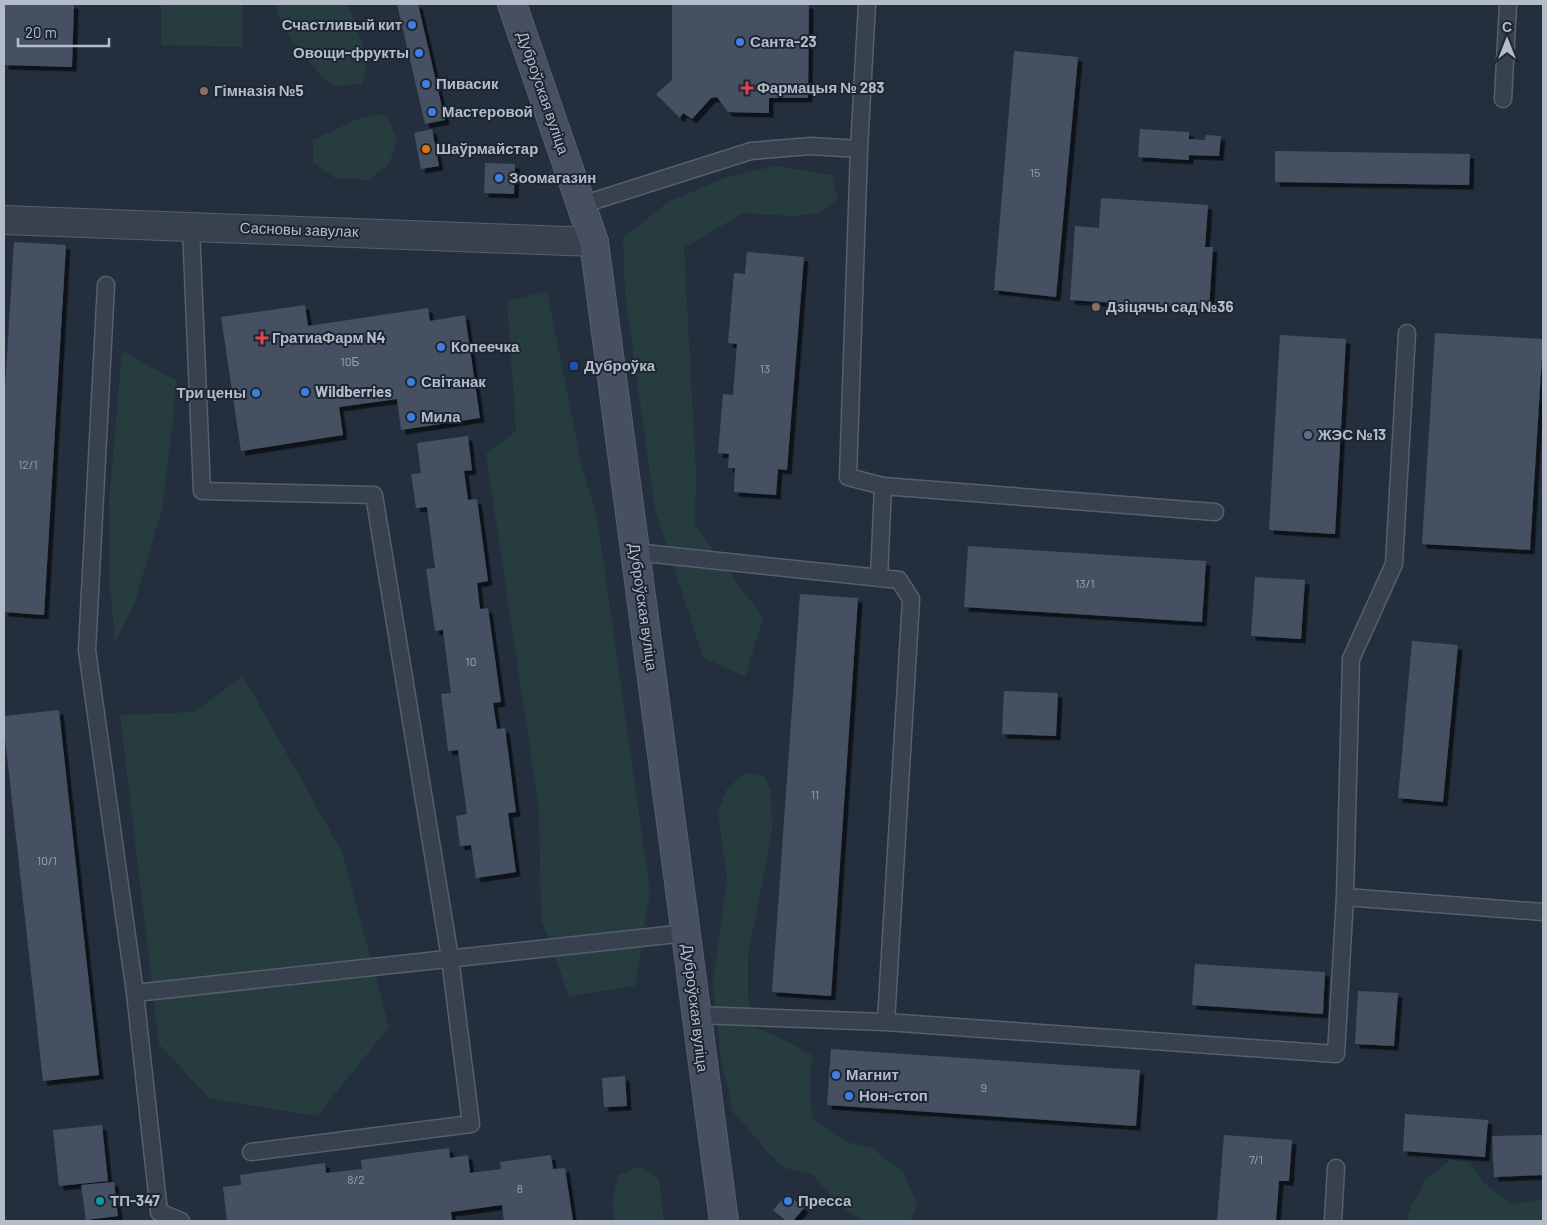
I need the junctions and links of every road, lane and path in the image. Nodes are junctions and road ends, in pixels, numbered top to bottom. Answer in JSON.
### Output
{"nodes":[{"id":1,"x":512,"y":4,"type":"edge"},
{"id":2,"x":868,"y":4,"type":"edge"},
{"id":3,"x":1508,"y":4,"type":"edge"},
{"id":4,"x":1503,"y":99,"type":"dead end"},
{"id":5,"x":859,"y":149,"type":"junction"},
{"id":6,"x":581,"y":205,"type":"junction"},
{"id":7,"x":4,"y":220,"type":"edge"},
{"id":8,"x":191,"y":227,"type":"junction"},
{"id":9,"x":594,"y":242,"type":"junction"},
{"id":10,"x":106,"y":285,"type":"dead end"},
{"id":11,"x":1407,"y":333,"type":"dead end"},
{"id":12,"x":883,"y":486,"type":"junction"},
{"id":13,"x":1215,"y":512,"type":"dead end"},
{"id":14,"x":635,"y":552,"type":"junction"},
{"id":15,"x":879,"y":578,"type":"junction"},
{"id":16,"x":1345,"y":898,"type":"junction"},
{"id":17,"x":1543,"y":912,"type":"edge"},
{"id":18,"x":686,"y":933,"type":"junction"},
{"id":19,"x":450,"y":958,"type":"junction"},
{"id":20,"x":135,"y":993,"type":"junction"},
{"id":21,"x":696,"y":1015,"type":"junction"},
{"id":22,"x":886,"y":1022,"type":"junction"},
{"id":23,"x":252,"y":1152,"type":"dead end"},
{"id":24,"x":1336,"y":1168,"type":"dead end"},
{"id":25,"x":181,"y":1221,"type":"edge"},
{"id":26,"x":724,"y":1221,"type":"edge"},
{"id":27,"x":1333,"y":1221,"type":"edge"}],
"edges":[{"from":1,"to":6,"type":"main road","name":"Дуброўская вуліца"},
{"from":2,"to":5,"type":"lane"},
{"from":3,"to":4,"type":"lane"},
{"from":5,"to":6,"type":"lane"},
{"from":5,"to":12,"type":"lane"},
{"from":6,"to":9,"type":"main road","name":"Дуброўская вуліца"},
{"from":7,"to":8,"type":"street","name":"Сасновы завулак"},
{"from":8,"to":9,"type":"street","name":"Сасновы завулак"},
{"from":8,"to":19,"type":"lane"},
{"from":9,"to":14,"type":"main road","name":"Дуброўская вуліца"},
{"from":10,"to":20,"type":"lane"},
{"from":11,"to":16,"type":"lane"},
{"from":12,"to":13,"type":"lane"},
{"from":12,"to":15,"type":"lane"},
{"from":14,"to":15,"type":"lane"},
{"from":14,"to":18,"type":"main road","name":"Дуброўская вуліца"},
{"from":15,"to":22,"type":"lane"},
{"from":16,"to":17,"type":"lane"},
{"from":16,"to":22,"type":"lane"},
{"from":18,"to":19,"type":"lane"},
{"from":18,"to":21,"type":"main road","name":"Дуброўская вуліца"},
{"from":19,"to":20,"type":"lane"},
{"from":19,"to":23,"type":"lane"},
{"from":20,"to":25,"type":"lane"},
{"from":21,"to":22,"type":"lane"},
{"from":21,"to":26,"type":"main road","name":"Дуброўская вуліца"},
{"from":24,"to":27,"type":"lane"}]}
